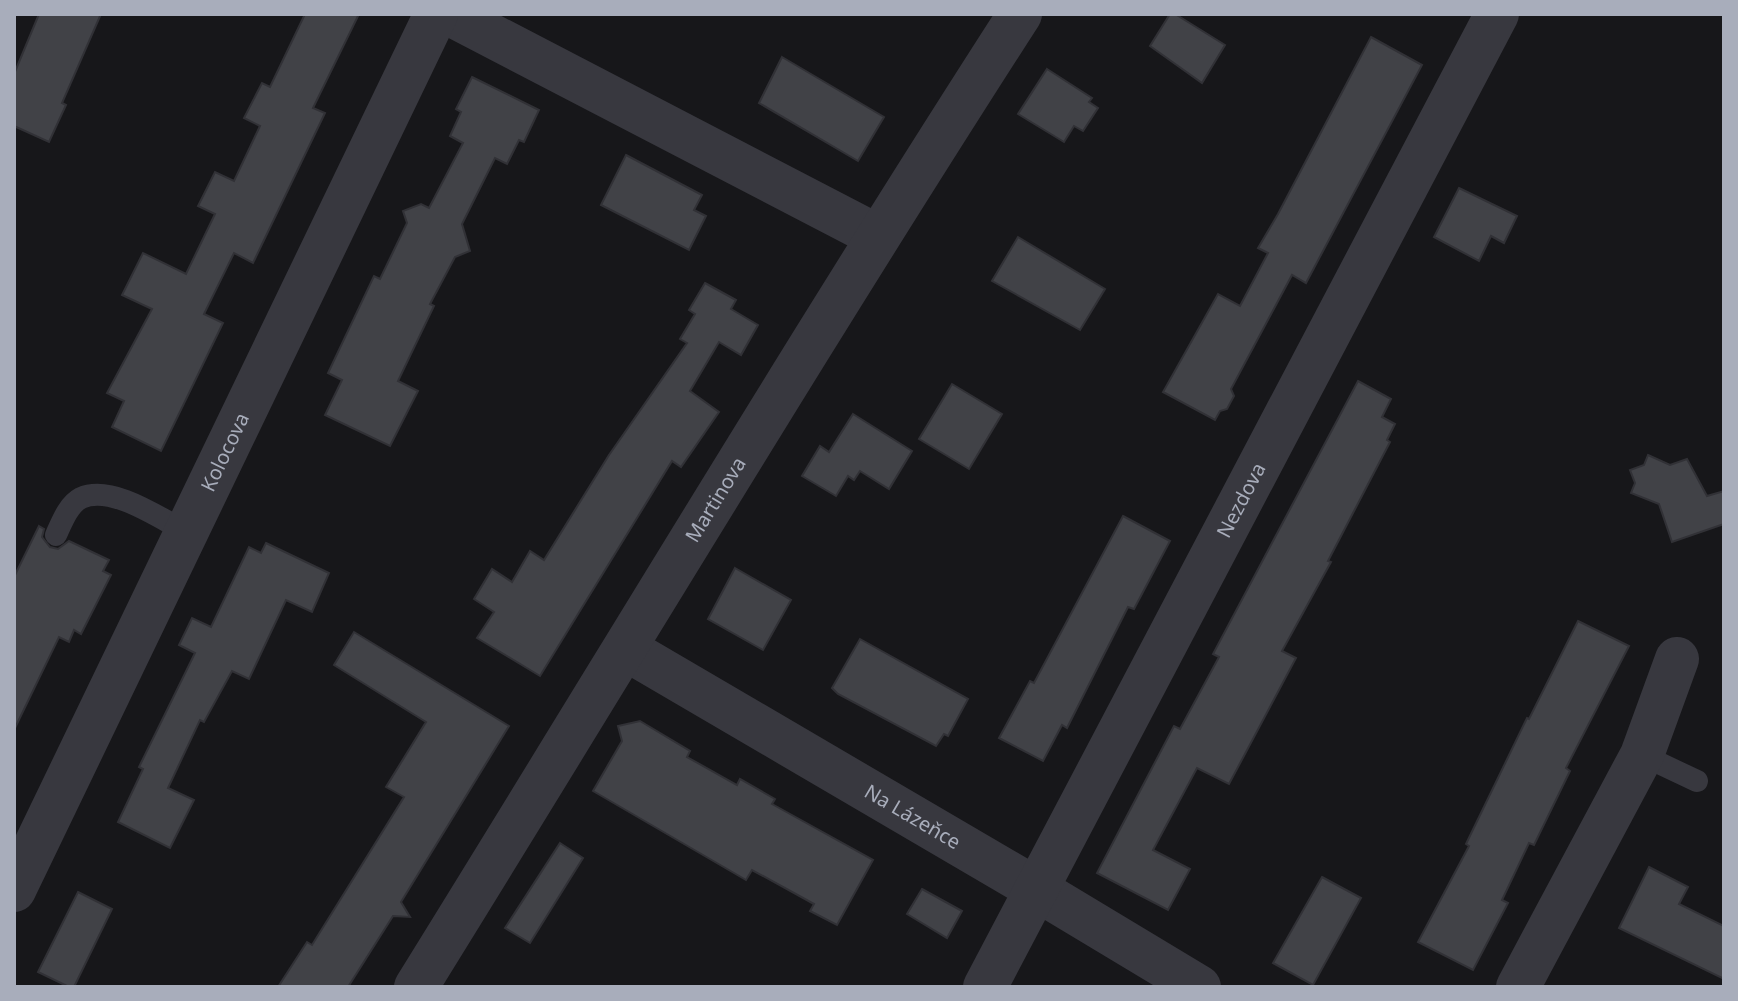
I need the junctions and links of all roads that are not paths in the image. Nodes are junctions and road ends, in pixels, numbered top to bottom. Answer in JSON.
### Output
{"nodes":[{"id":1,"x":436,"y":14,"type":"edge"},
{"id":2,"x":450,"y":14,"type":"edge"},
{"id":3,"x":1020,"y":14,"type":"edge"},
{"id":4,"x":1497,"y":14,"type":"edge"},
{"id":5,"x":877,"y":236,"type":"junction"},
{"id":6,"x":188,"y":533,"type":"junction"},
{"id":7,"x":56,"y":535,"type":"dead end"},
{"id":8,"x":626,"y":649,"type":"junction"},
{"id":9,"x":1677,"y":659,"type":"dead end"},
{"id":10,"x":1642,"y":755,"type":"junction"},
{"id":11,"x":1697,"y":781,"type":"dead end"},
{"id":12,"x":18,"y":870,"type":"edge"},
{"id":13,"x":1036,"y":889,"type":"junction"},
{"id":14,"x":416,"y":987,"type":"edge"},
{"id":15,"x":985,"y":987,"type":"edge"},
{"id":16,"x":1199,"y":987,"type":"edge"},
{"id":17,"x":1518,"y":987,"type":"edge"}],
"edges":[{"from":1,"to":6,"type":"street","name":"Kolocova"},
{"from":2,"to":5,"type":"street"},
{"from":3,"to":5,"type":"street","name":"Martinova"},
{"from":4,"to":13,"type":"street","name":"Nezdova"},
{"from":5,"to":8,"type":"street","name":"Martinova"},
{"from":6,"to":7,"type":"lane"},
{"from":6,"to":12,"type":"street","name":"Kolocova"},
{"from":8,"to":13,"type":"street","name":"Na Lázeňce"},
{"from":8,"to":14,"type":"street","name":"Martinova"},
{"from":9,"to":10,"type":"street"},
{"from":10,"to":11,"type":"lane"},
{"from":10,"to":17,"type":"street"},
{"from":13,"to":15,"type":"street","name":"Nezdova"},
{"from":13,"to":16,"type":"street","name":"Na Lázeňce"}]}
